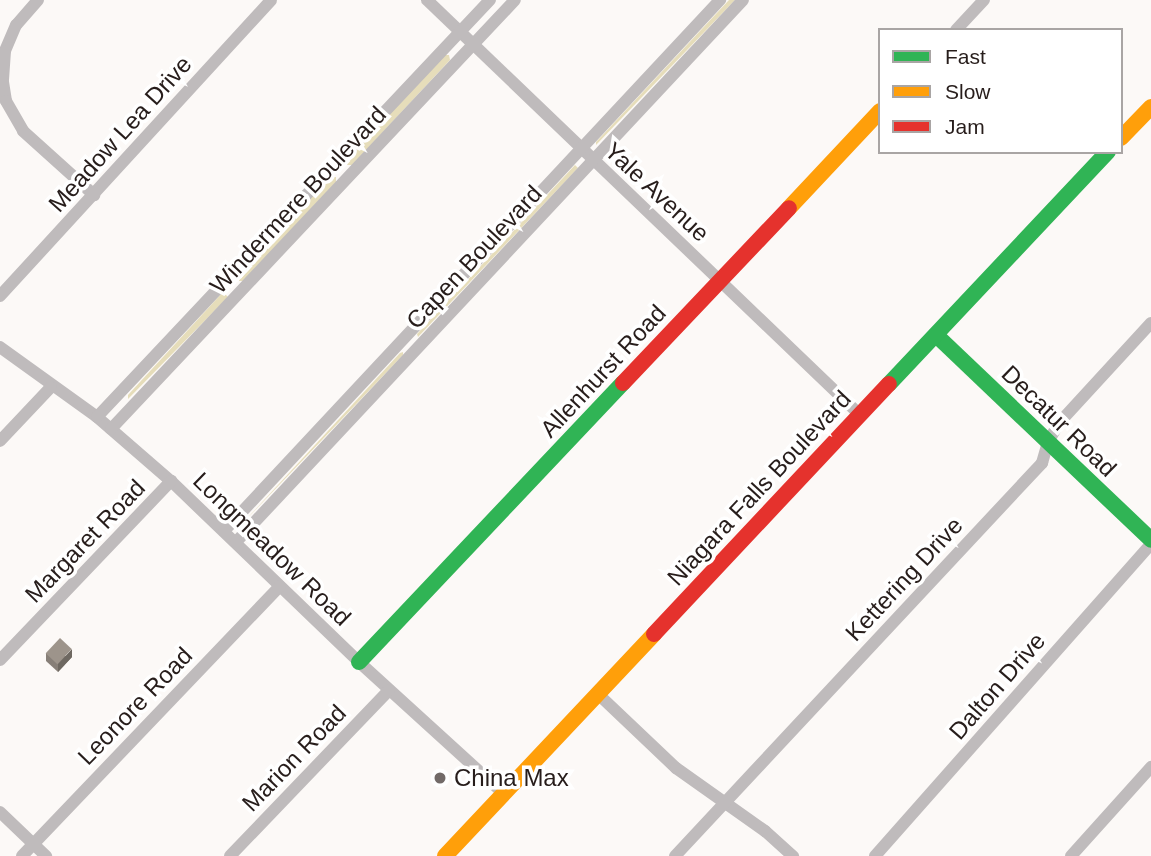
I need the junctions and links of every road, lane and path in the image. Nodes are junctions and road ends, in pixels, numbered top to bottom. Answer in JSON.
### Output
{"nodes":[{"id":1,"x":38,"y":0,"type":"edge"},
{"id":2,"x":271,"y":0,"type":"edge"},
{"id":3,"x":427,"y":0,"type":"edge"},
{"id":4,"x":490,"y":0,"type":"edge"},
{"id":5,"x":515,"y":0,"type":"edge"},
{"id":6,"x":720,"y":0,"type":"edge"},
{"id":7,"x":743,"y":0,"type":"edge"},
{"id":8,"x":984,"y":0,"type":"edge"},
{"id":9,"x":958,"y":28,"type":"edge"},
{"id":10,"x":460,"y":32,"type":"junction"},
{"id":11,"x":473,"y":45,"type":"junction"},
{"id":12,"x":1151,"y":107,"type":"edge"},
{"id":13,"x":878,"y":113,"type":"edge"},
{"id":14,"x":1123,"y":136,"type":"edge"},
{"id":15,"x":579,"y":148,"type":"junction"},
{"id":16,"x":1106,"y":154,"type":"edge"},
{"id":17,"x":593,"y":161,"type":"junction"},
{"id":18,"x":93,"y":195,"type":"junction"},
{"id":19,"x":720,"y":281,"type":"junction"},
{"id":20,"x":0,"y":296,"type":"edge"},
{"id":21,"x":1151,"y":323,"type":"edge"},
{"id":22,"x":936,"y":335,"type":"junction"},
{"id":23,"x":0,"y":347,"type":"edge"},
{"id":24,"x":51,"y":387,"type":"junction"},
{"id":25,"x":859,"y":414,"type":"junction"},
{"id":26,"x":97,"y":417,"type":"junction"},
{"id":27,"x":111,"y":429,"type":"junction"},
{"id":28,"x":0,"y":441,"type":"edge"},
{"id":29,"x":1048,"y":442,"type":"junction"},
{"id":30,"x":171,"y":481,"type":"junction"},
{"id":31,"x":223,"y":531,"type":"junction"},
{"id":32,"x":236,"y":542,"type":"junction"},
{"id":33,"x":1151,"y":542,"type":"edge"},
{"id":34,"x":279,"y":586,"type":"junction"},
{"id":35,"x":0,"y":660,"type":"edge"},
{"id":36,"x":359,"y":662,"type":"junction"},
{"id":37,"x":389,"y":690,"type":"junction"},
{"id":38,"x":598,"y":694,"type":"junction"},
{"id":39,"x":1151,"y":767,"type":"edge"},
{"id":40,"x":504,"y":794,"type":"junction"},
{"id":41,"x":723,"y":803,"type":"junction"},
{"id":42,"x":0,"y":812,"type":"edge"},
{"id":43,"x":33,"y":844,"type":"junction"},
{"id":44,"x":22,"y":856,"type":"edge"},
{"id":45,"x":46,"y":856,"type":"edge"},
{"id":46,"x":230,"y":856,"type":"edge"},
{"id":47,"x":445,"y":856,"type":"edge"},
{"id":48,"x":675,"y":856,"type":"edge"},
{"id":49,"x":793,"y":856,"type":"edge"},
{"id":50,"x":875,"y":856,"type":"edge"},
{"id":51,"x":1071,"y":856,"type":"edge"}],
"edges":[{"from":1,"to":18,"type":"street"},
{"from":2,"to":18,"type":"street","name":"Meadow Lea Drive"},
{"from":3,"to":10,"type":"street","name":"Yale Avenue"},
{"from":4,"to":10,"type":"street","name":"Windermere Boulevard"},
{"from":5,"to":11,"type":"street","name":"Windermere Boulevard"},
{"from":6,"to":15,"type":"street","name":"Capen Boulevard"},
{"from":7,"to":17,"type":"street","name":"Capen Boulevard"},
{"from":8,"to":9,"type":"street"},
{"from":10,"to":11,"type":"street","name":"Yale Avenue"},
{"from":10,"to":26,"type":"street","name":"Windermere Boulevard"},
{"from":11,"to":15,"type":"street","name":"Yale Avenue"},
{"from":11,"to":27,"type":"street","name":"Windermere Boulevard"},
{"from":12,"to":14,"type":"street"},
{"from":13,"to":19,"type":"street","name":"Allenhurst Road"},
{"from":15,"to":17,"type":"street","name":"Yale Avenue"},
{"from":15,"to":31,"type":"street","name":"Capen Boulevard"},
{"from":16,"to":22,"type":"street","name":"Niagara Falls Boulevard"},
{"from":17,"to":19,"type":"street","name":"Yale Avenue"},
{"from":17,"to":32,"type":"street","name":"Capen Boulevard"},
{"from":18,"to":20,"type":"street","name":"Meadow Lea Drive"},
{"from":19,"to":25,"type":"street","name":"Yale Avenue"},
{"from":19,"to":36,"type":"street","name":"Allenhurst Road"},
{"from":21,"to":29,"type":"street","name":"Kettering Drive"},
{"from":22,"to":25,"type":"street","name":"Niagara Falls Boulevard"},
{"from":22,"to":29,"type":"street","name":"Decatur Road"},
{"from":23,"to":24,"type":"street","name":"Longmeadow Road"},
{"from":24,"to":26,"type":"street","name":"Longmeadow Road"},
{"from":24,"to":28,"type":"street"},
{"from":25,"to":38,"type":"street","name":"Niagara Falls Boulevard"},
{"from":26,"to":27,"type":"street","name":"Longmeadow Road"},
{"from":27,"to":30,"type":"street","name":"Longmeadow Road"},
{"from":29,"to":33,"type":"street","name":"Decatur Road"},
{"from":29,"to":41,"type":"street","name":"Kettering Drive"},
{"from":30,"to":31,"type":"street","name":"Longmeadow Road"},
{"from":30,"to":35,"type":"street","name":"Margaret Road"},
{"from":31,"to":32,"type":"street","name":"Longmeadow Road"},
{"from":32,"to":34,"type":"street","name":"Longmeadow Road"},
{"from":33,"to":50,"type":"street","name":"Dalton Drive"},
{"from":34,"to":36,"type":"street","name":"Longmeadow Road"},
{"from":34,"to":43,"type":"street","name":"Leonore Road"},
{"from":36,"to":37,"type":"street","name":"Longmeadow Road"},
{"from":37,"to":40,"type":"street","name":"Longmeadow Road"},
{"from":37,"to":46,"type":"street","name":"Marion Road"},
{"from":38,"to":40,"type":"street","name":"Niagara Falls Boulevard"},
{"from":38,"to":41,"type":"street"},
{"from":39,"to":51,"type":"street"},
{"from":40,"to":47,"type":"street","name":"Niagara Falls Boulevard"},
{"from":41,"to":48,"type":"street","name":"Kettering Drive"},
{"from":41,"to":49,"type":"street"},
{"from":42,"to":43,"type":"street"},
{"from":43,"to":44,"type":"street","name":"Leonore Road"},
{"from":43,"to":45,"type":"street"}]}
